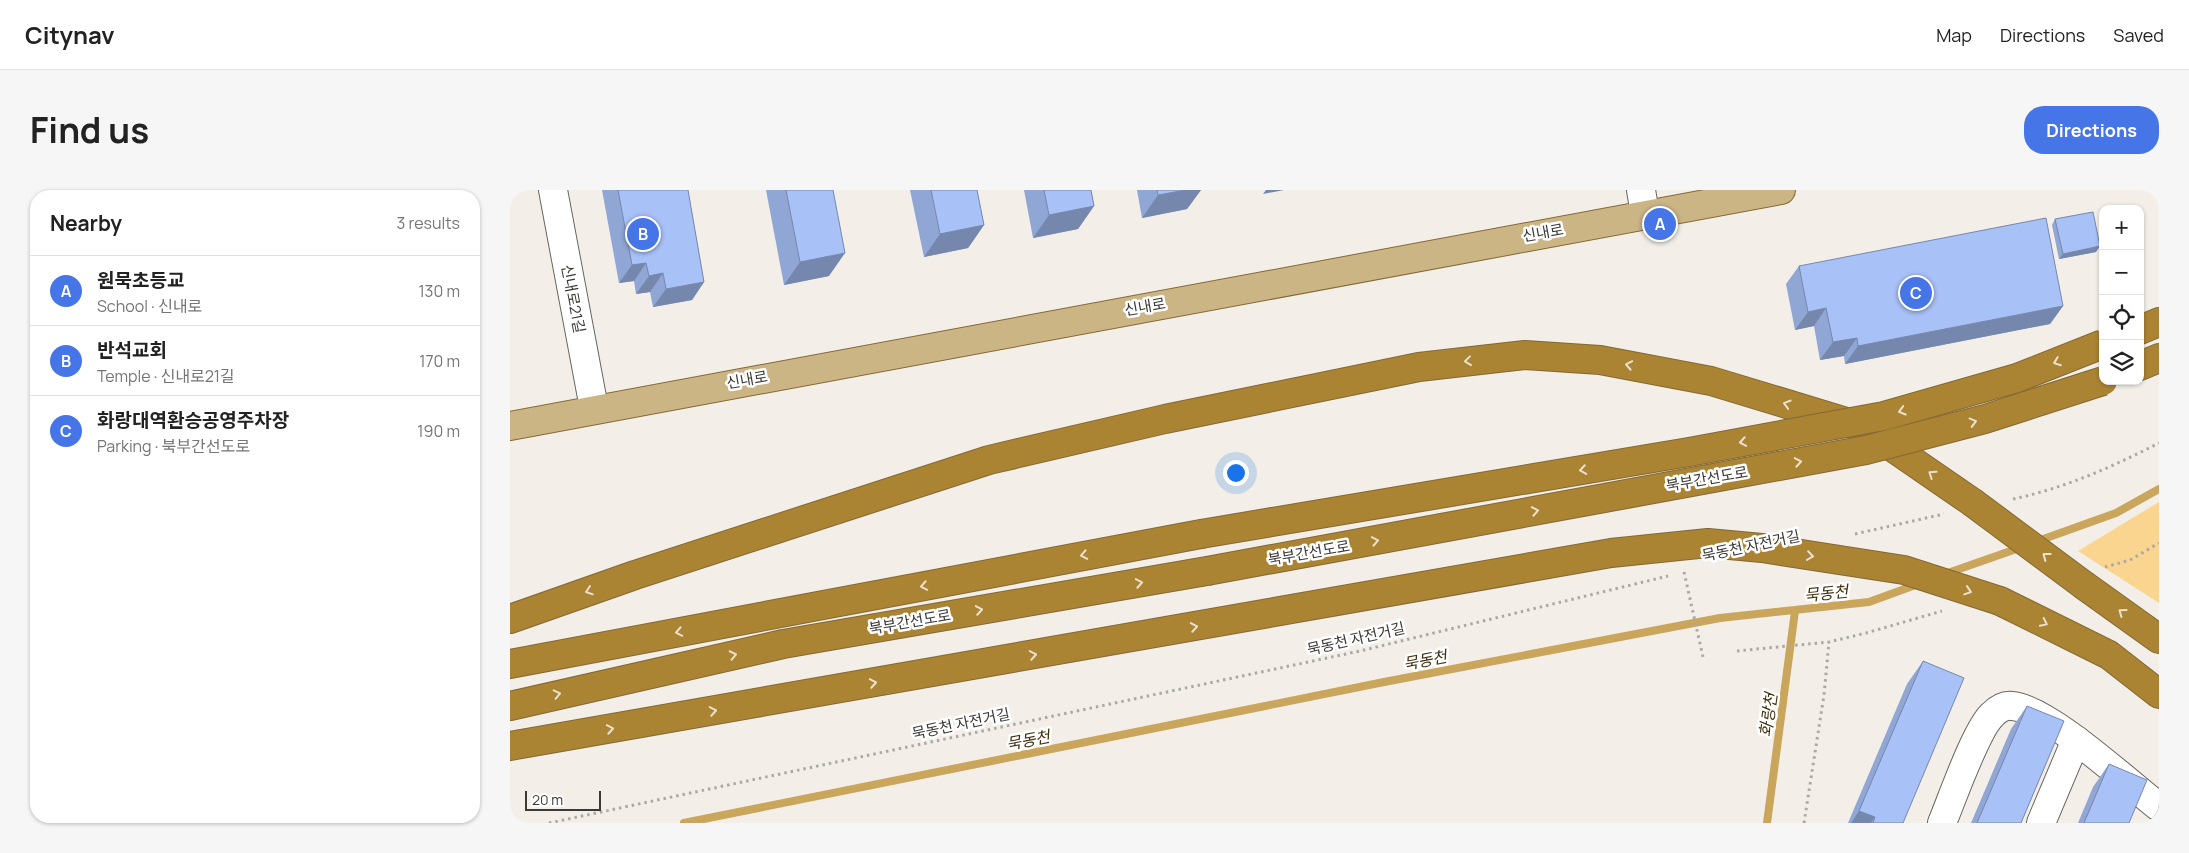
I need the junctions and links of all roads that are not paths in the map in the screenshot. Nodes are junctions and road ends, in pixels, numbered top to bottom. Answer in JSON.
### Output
{"nodes":[{"id":1,"x":552,"y":190,"type":"edge"},
{"id":2,"x":1781,"y":190,"type":"edge"},
{"id":3,"x":1643,"y":202,"type":"edge"},
{"id":4,"x":2159,"y":322,"type":"edge"},
{"id":5,"x":2144,"y":328,"type":"edge"},
{"id":6,"x":2099,"y":346,"type":"edge"},
{"id":7,"x":2159,"y":358,"type":"edge"},
{"id":8,"x":2144,"y":364,"type":"edge"},
{"id":9,"x":2099,"y":382,"type":"edge"},
{"id":10,"x":594,"y":408,"type":"junction"},
{"id":11,"x":510,"y":426,"type":"edge"},
{"id":12,"x":510,"y":619,"type":"edge"},
{"id":13,"x":2159,"y":639,"type":"edge"},
{"id":14,"x":510,"y":664,"type":"edge"},
{"id":15,"x":2159,"y":694,"type":"edge"},
{"id":16,"x":510,"y":706,"type":"edge"},
{"id":17,"x":2076,"y":740,"type":"junction"},
{"id":18,"x":510,"y":746,"type":"edge"},
{"id":19,"x":2154,"y":812,"type":"edge"},
{"id":20,"x":1942,"y":823,"type":"edge"},
{"id":21,"x":2040,"y":823,"type":"edge"}],
"edges":[{"from":1,"to":10,"type":"street","name":"신내로21길"},
{"from":2,"to":3,"type":"main road","name":"신내로"},
{"from":3,"to":10,"type":"main road","name":"신내로"},
{"from":4,"to":5,"type":"highway"},
{"from":6,"to":14,"type":"highway","name":"북부간선도로","one_way":true,"bridge":true},
{"from":7,"to":8,"type":"highway"},
{"from":16,"to":9,"type":"highway","name":"북부간선도로","one_way":true,"bridge":true},
{"from":10,"to":11,"type":"main road","name":"신내로"},
{"from":13,"to":12,"type":"highway","one_way":true,"bridge":true},
{"from":18,"to":15,"type":"highway","one_way":true,"bridge":true},
{"from":17,"to":19,"type":"street"},
{"from":17,"to":20,"type":"street"},
{"from":17,"to":21,"type":"street"}]}
